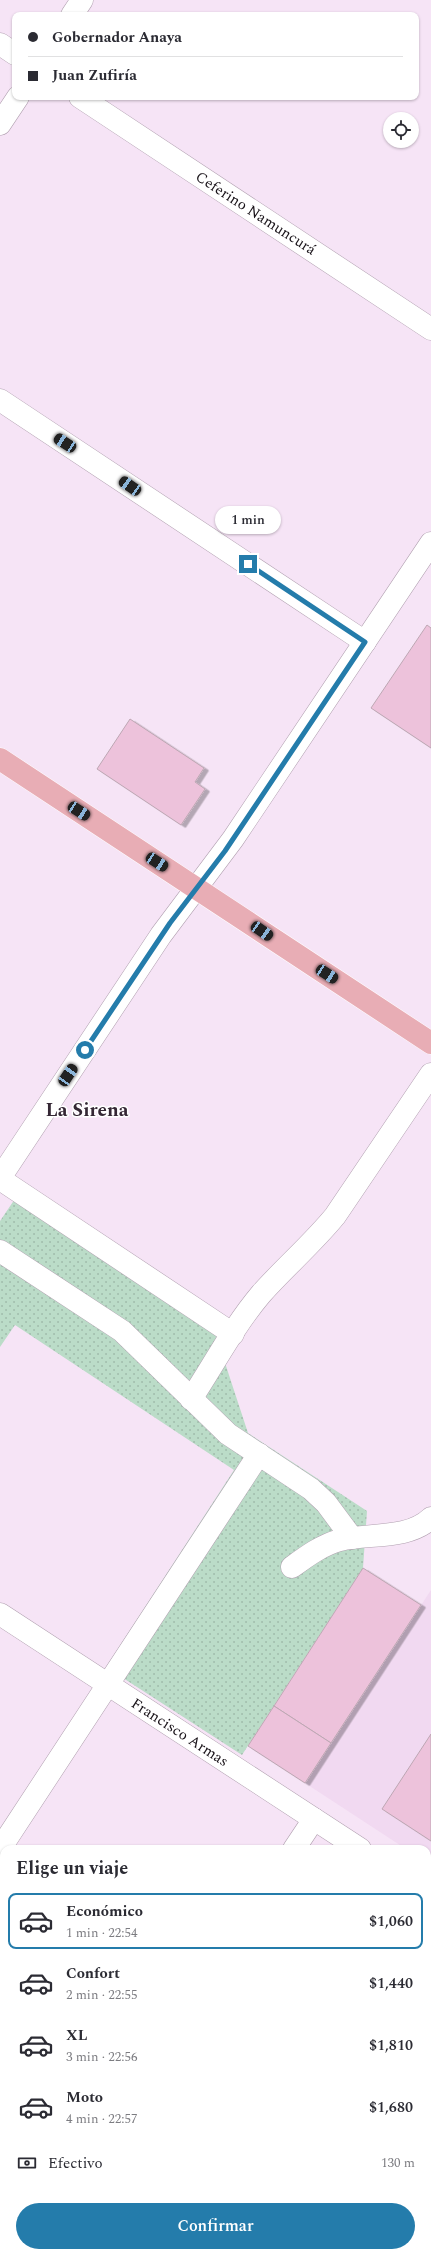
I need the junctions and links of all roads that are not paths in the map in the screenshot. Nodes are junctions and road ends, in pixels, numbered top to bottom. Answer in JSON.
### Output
{"nodes":[{"id":1,"x":82,"y":0,"type":"edge"},
{"id":2,"x":74,"y":12,"type":"edge"},
{"id":3,"x":0,"y":44,"type":"edge"},
{"id":4,"x":12,"y":52,"type":"edge"},
{"id":5,"x":16,"y":100,"type":"edge"},
{"id":6,"x":85,"y":100,"type":"edge"},
{"id":7,"x":0,"y":124,"type":"edge"},
{"id":8,"x":431,"y":328,"type":"edge"},
{"id":9,"x":0,"y":400,"type":"edge"},
{"id":10,"x":431,"y":543,"type":"edge"},
{"id":11,"x":365,"y":642,"type":"junction"},
{"id":12,"x":0,"y":759,"type":"edge"},
{"id":13,"x":196,"y":888,"type":"junction"},
{"id":14,"x":431,"y":1043,"type":"edge"},
{"id":15,"x":431,"y":1074,"type":"edge"},
{"id":16,"x":0,"y":1178,"type":"edge"},
{"id":17,"x":0,"y":1251,"type":"edge"},
{"id":18,"x":233,"y":1334,"type":"junction"},
{"id":19,"x":191,"y":1399,"type":"junction"},
{"id":20,"x":259,"y":1454,"type":"junction"},
{"id":21,"x":431,"y":1518,"type":"edge"},
{"id":22,"x":352,"y":1538,"type":"junction"},
{"id":23,"x":292,"y":1567,"type":"dead end"},
{"id":24,"x":0,"y":1614,"type":"edge"},
{"id":25,"x":108,"y":1684,"type":"junction"},
{"id":26,"x":314,"y":1819,"type":"junction"},
{"id":27,"x":3,"y":1845,"type":"edge"},
{"id":28,"x":297,"y":1845,"type":"edge"},
{"id":29,"x":354,"y":1845,"type":"edge"}],
"edges":[{"from":1,"to":2,"type":"street"},
{"from":3,"to":4,"type":"street"},
{"from":5,"to":7,"type":"street"},
{"from":6,"to":8,"type":"street","name":"Ceferino Namuncurá"},
{"from":9,"to":11,"type":"street"},
{"from":10,"to":11,"type":"street"},
{"from":11,"to":13,"type":"street"},
{"from":12,"to":13,"type":"main road"},
{"from":13,"to":14,"type":"main road"},
{"from":13,"to":16,"type":"street"},
{"from":15,"to":18,"type":"street"},
{"from":16,"to":18,"type":"street"},
{"from":17,"to":19,"type":"street"},
{"from":18,"to":19,"type":"street"},
{"from":19,"to":20,"type":"street"},
{"from":20,"to":22,"type":"street"},
{"from":20,"to":25,"type":"street"},
{"from":21,"to":22,"type":"street"},
{"from":22,"to":23,"type":"street"},
{"from":24,"to":25,"type":"street","name":"Francisco Armas"},
{"from":25,"to":26,"type":"street","name":"Francisco Armas"},
{"from":25,"to":27,"type":"street"},
{"from":26,"to":28,"type":"street"},
{"from":26,"to":29,"type":"street","name":"Francisco Armas"}]}
